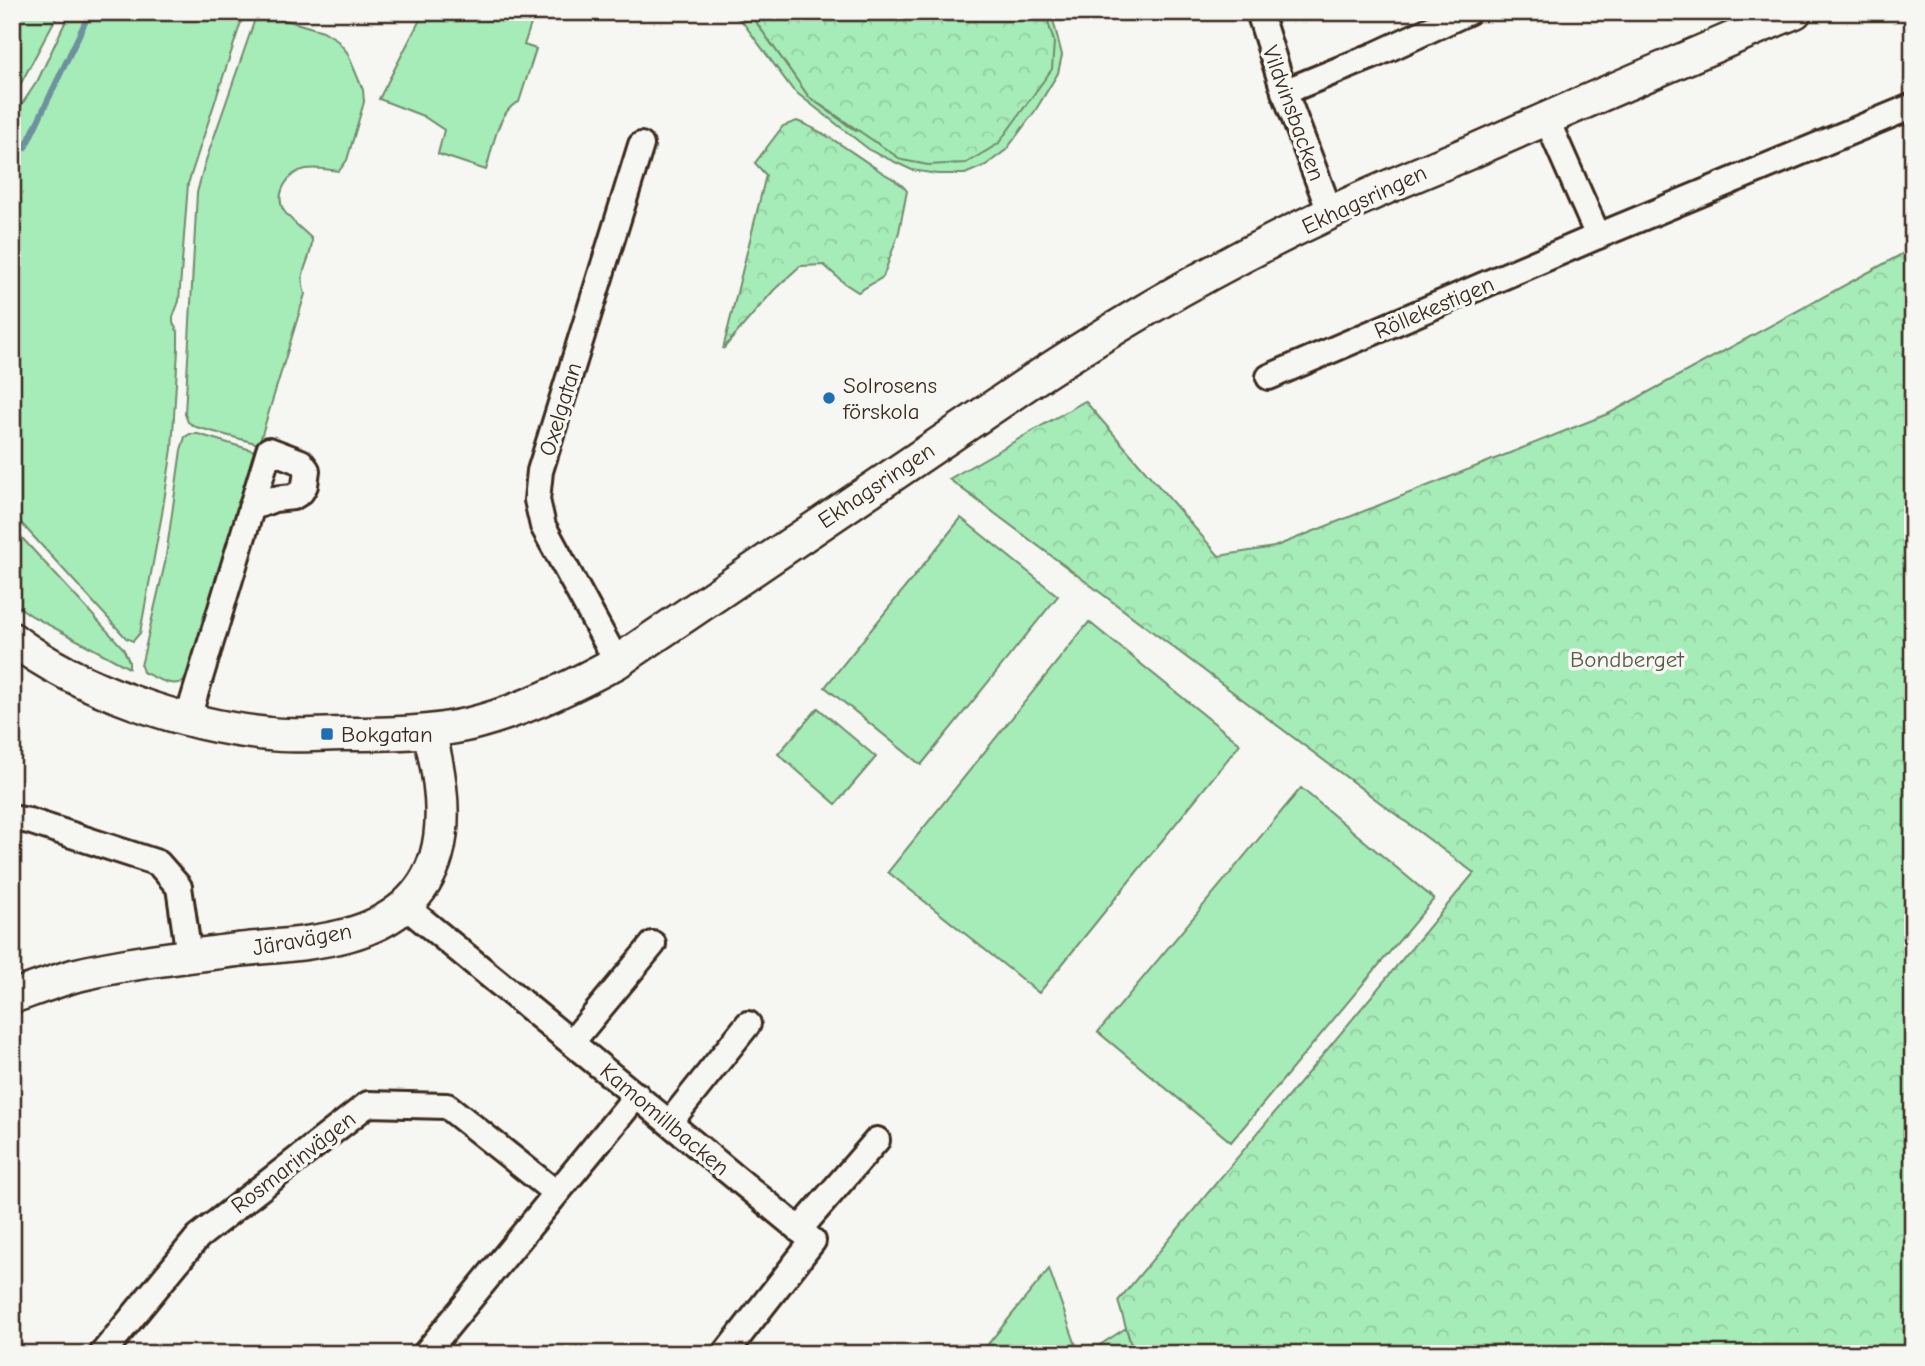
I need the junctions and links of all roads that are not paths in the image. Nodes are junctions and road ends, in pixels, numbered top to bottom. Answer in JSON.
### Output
{"nodes":[{"id":1,"x":1259,"y":12,"type":"edge"},
{"id":2,"x":1468,"y":12,"type":"edge"},
{"id":3,"x":1795,"y":12,"type":"edge"},
{"id":4,"x":1284,"y":92,"type":"junction"},
{"id":5,"x":1913,"y":106,"type":"edge"},
{"id":6,"x":1546,"y":118,"type":"junction"},
{"id":7,"x":641,"y":145,"type":"dead end"},
{"id":8,"x":1330,"y":212,"type":"junction"},
{"id":9,"x":1598,"y":236,"type":"junction"},
{"id":10,"x":1269,"y":377,"type":"dead end"},
{"id":11,"x":251,"y":508,"type":"dead end"},
{"id":12,"x":12,"y":639,"type":"edge"},
{"id":13,"x":617,"y":662,"type":"junction"},
{"id":14,"x":189,"y":720,"type":"junction"},
{"id":15,"x":429,"y":732,"type":"junction"},
{"id":16,"x":12,"y":818,"type":"edge"},
{"id":17,"x":405,"y":906,"type":"junction"},
{"id":18,"x":653,"y":944,"type":"dead end"},
{"id":19,"x":189,"y":956,"type":"junction"},
{"id":20,"x":12,"y":997,"type":"edge"},
{"id":21,"x":748,"y":1024,"type":"dead end"},
{"id":22,"x":572,"y":1042,"type":"junction"},
{"id":23,"x":637,"y":1095,"type":"junction"},
{"id":24,"x":670,"y":1122,"type":"junction"},
{"id":25,"x":877,"y":1140,"type":"dead end"},
{"id":26,"x":556,"y":1193,"type":"junction"},
{"id":27,"x":799,"y":1230,"type":"junction"},
{"id":28,"x":102,"y":1354,"type":"edge"},
{"id":29,"x":425,"y":1354,"type":"edge"},
{"id":30,"x":725,"y":1354,"type":"edge"}],
"edges":[{"from":1,"to":4,"type":"street","name":"Vildvinsbacken"},
{"from":2,"to":4,"type":"street"},
{"from":3,"to":6,"type":"street","name":"Ekhagsringen"},
{"from":4,"to":8,"type":"street","name":"Vildvinsbacken"},
{"from":5,"to":9,"type":"street","name":"Röllekestigen"},
{"from":6,"to":8,"type":"street","name":"Ekhagsringen"},
{"from":6,"to":9,"type":"street"},
{"from":7,"to":13,"type":"street","name":"Oxelgatan"},
{"from":8,"to":13,"type":"street","name":"Ekhagsringen"},
{"from":9,"to":10,"type":"street","name":"Röllekestigen"},
{"from":11,"to":14,"type":"street"},
{"from":12,"to":14,"type":"street","name":"Ekhagsringen"},
{"from":13,"to":15,"type":"street","name":"Ekhagsringen"},
{"from":14,"to":15,"type":"street","name":"Ekhagsringen"},
{"from":15,"to":17,"type":"street","name":"Järavägen"},
{"from":16,"to":19,"type":"street"},
{"from":17,"to":19,"type":"street","name":"Järavägen"},
{"from":17,"to":22,"type":"street","name":"Kamomillbacken"},
{"from":18,"to":22,"type":"street"},
{"from":19,"to":20,"type":"street","name":"Järavägen"},
{"from":21,"to":24,"type":"street"},
{"from":22,"to":23,"type":"street","name":"Kamomillbacken"},
{"from":23,"to":24,"type":"street","name":"Kamomillbacken"},
{"from":23,"to":26,"type":"street"},
{"from":24,"to":27,"type":"street","name":"Kamomillbacken"},
{"from":25,"to":27,"type":"street"},
{"from":26,"to":28,"type":"street","name":"Rosmarinvägen"},
{"from":26,"to":29,"type":"street"},
{"from":27,"to":30,"type":"street"}]}
